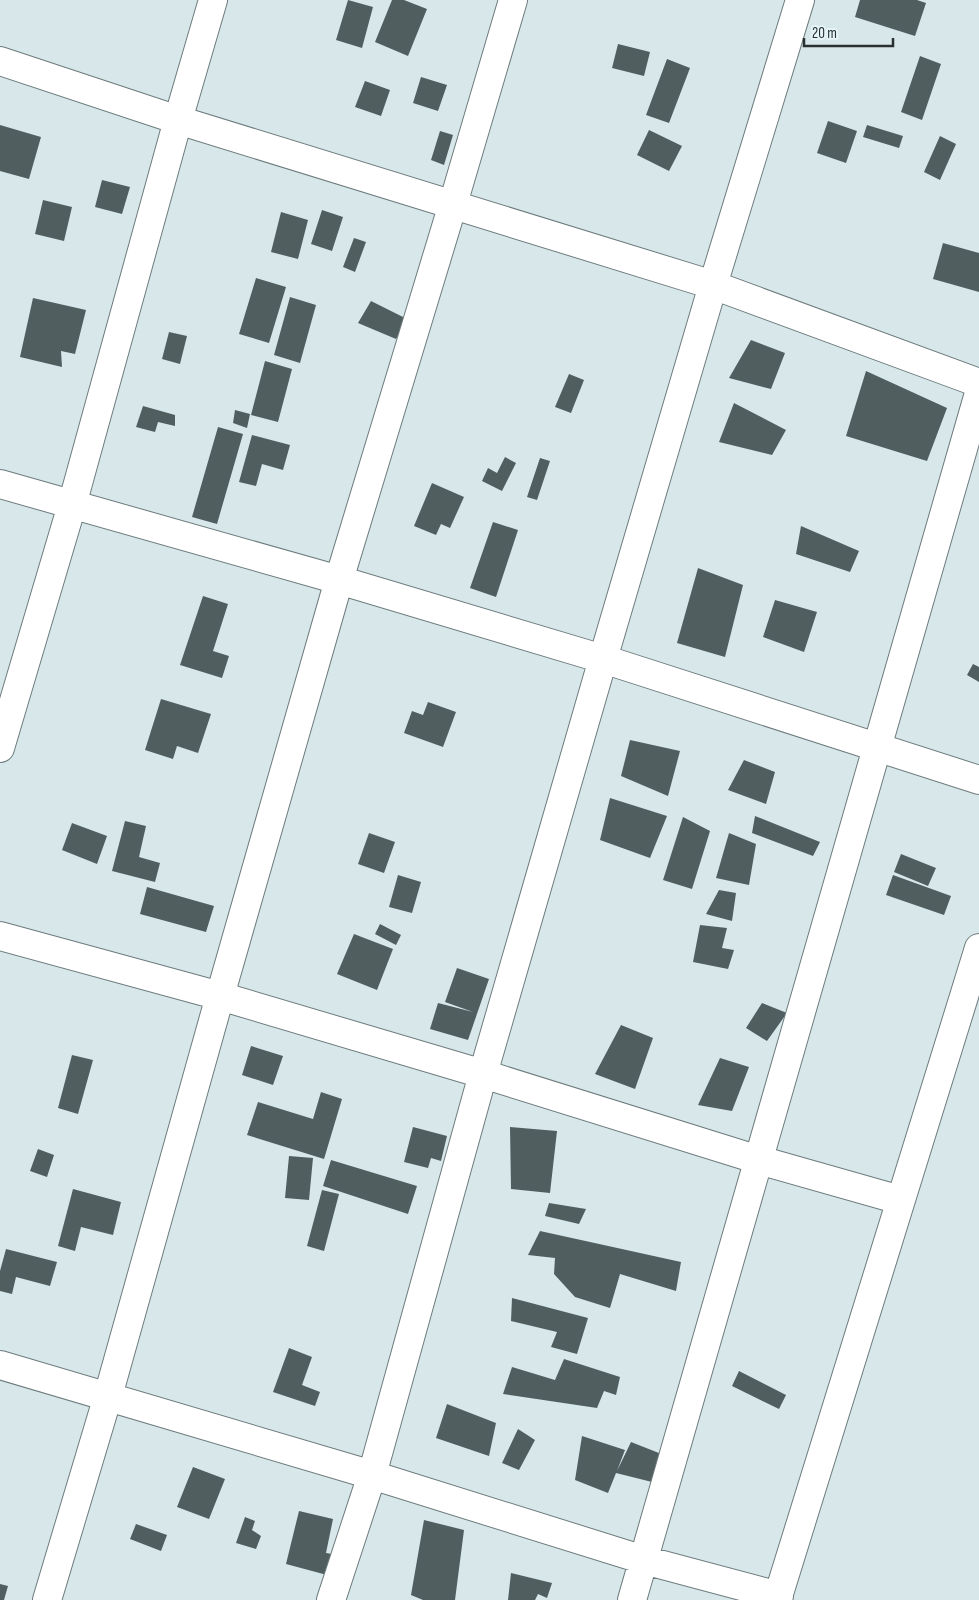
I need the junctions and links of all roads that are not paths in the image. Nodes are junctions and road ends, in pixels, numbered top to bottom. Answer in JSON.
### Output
{"nodes":[{"id":1,"x":213,"y":0,"type":"edge"},
{"id":2,"x":513,"y":0,"type":"edge"},
{"id":3,"x":800,"y":0,"type":"edge"},
{"id":4,"x":0,"y":60,"type":"edge"},
{"id":5,"x":178,"y":120,"type":"junction"},
{"id":6,"x":453,"y":204,"type":"junction"},
{"id":7,"x":713,"y":285,"type":"junction"},
{"id":8,"x":979,"y":383,"type":"edge"},
{"id":9,"x":979,"y":393,"type":"edge"},
{"id":10,"x":0,"y":484,"type":"edge"},
{"id":11,"x":72,"y":504,"type":"junction"},
{"id":12,"x":338,"y":580,"type":"junction"},
{"id":13,"x":603,"y":659,"type":"junction"},
{"id":14,"x":877,"y":746,"type":"junction"},
{"id":15,"x":0,"y":748,"type":"edge"},
{"id":16,"x":979,"y":780,"type":"edge"},
{"id":17,"x":0,"y":936,"type":"edge"},
{"id":18,"x":979,"y":948,"type":"edge"},
{"id":19,"x":220,"y":996,"type":"junction"},
{"id":20,"x":483,"y":1074,"type":"junction"},
{"id":21,"x":759,"y":1160,"type":"junction"},
{"id":22,"x":900,"y":1200,"type":"junction"},
{"id":23,"x":0,"y":1365,"type":"edge"},
{"id":24,"x":108,"y":1396,"type":"junction"},
{"id":25,"x":372,"y":1475,"type":"junction"},
{"id":26,"x":644,"y":1560,"type":"junction"},
{"id":27,"x":778,"y":1598,"type":"edge"},
{"id":28,"x":47,"y":1600,"type":"edge"},
{"id":29,"x":331,"y":1600,"type":"edge"},
{"id":30,"x":632,"y":1600,"type":"edge"}],
"edges":[{"from":1,"to":5,"type":"street"},
{"from":2,"to":6,"type":"street"},
{"from":3,"to":7,"type":"street"},
{"from":4,"to":5,"type":"street"},
{"from":5,"to":6,"type":"street"},
{"from":5,"to":11,"type":"street"},
{"from":6,"to":7,"type":"street"},
{"from":6,"to":12,"type":"street"},
{"from":7,"to":8,"type":"street"},
{"from":7,"to":13,"type":"street"},
{"from":9,"to":14,"type":"street"},
{"from":10,"to":11,"type":"street"},
{"from":11,"to":12,"type":"street"},
{"from":11,"to":15,"type":"street"},
{"from":12,"to":13,"type":"street"},
{"from":12,"to":19,"type":"street"},
{"from":13,"to":14,"type":"street"},
{"from":13,"to":20,"type":"street"},
{"from":14,"to":16,"type":"street"},
{"from":14,"to":21,"type":"street"},
{"from":17,"to":19,"type":"street"},
{"from":18,"to":22,"type":"street"},
{"from":19,"to":20,"type":"street"},
{"from":19,"to":24,"type":"street"},
{"from":20,"to":21,"type":"street"},
{"from":20,"to":25,"type":"street"},
{"from":21,"to":22,"type":"street"},
{"from":21,"to":26,"type":"street"},
{"from":22,"to":27,"type":"street"},
{"from":23,"to":24,"type":"street"},
{"from":24,"to":25,"type":"street"},
{"from":24,"to":28,"type":"street"},
{"from":25,"to":26,"type":"street"},
{"from":25,"to":29,"type":"street"},
{"from":26,"to":27,"type":"street"},
{"from":26,"to":30,"type":"street"}]}
